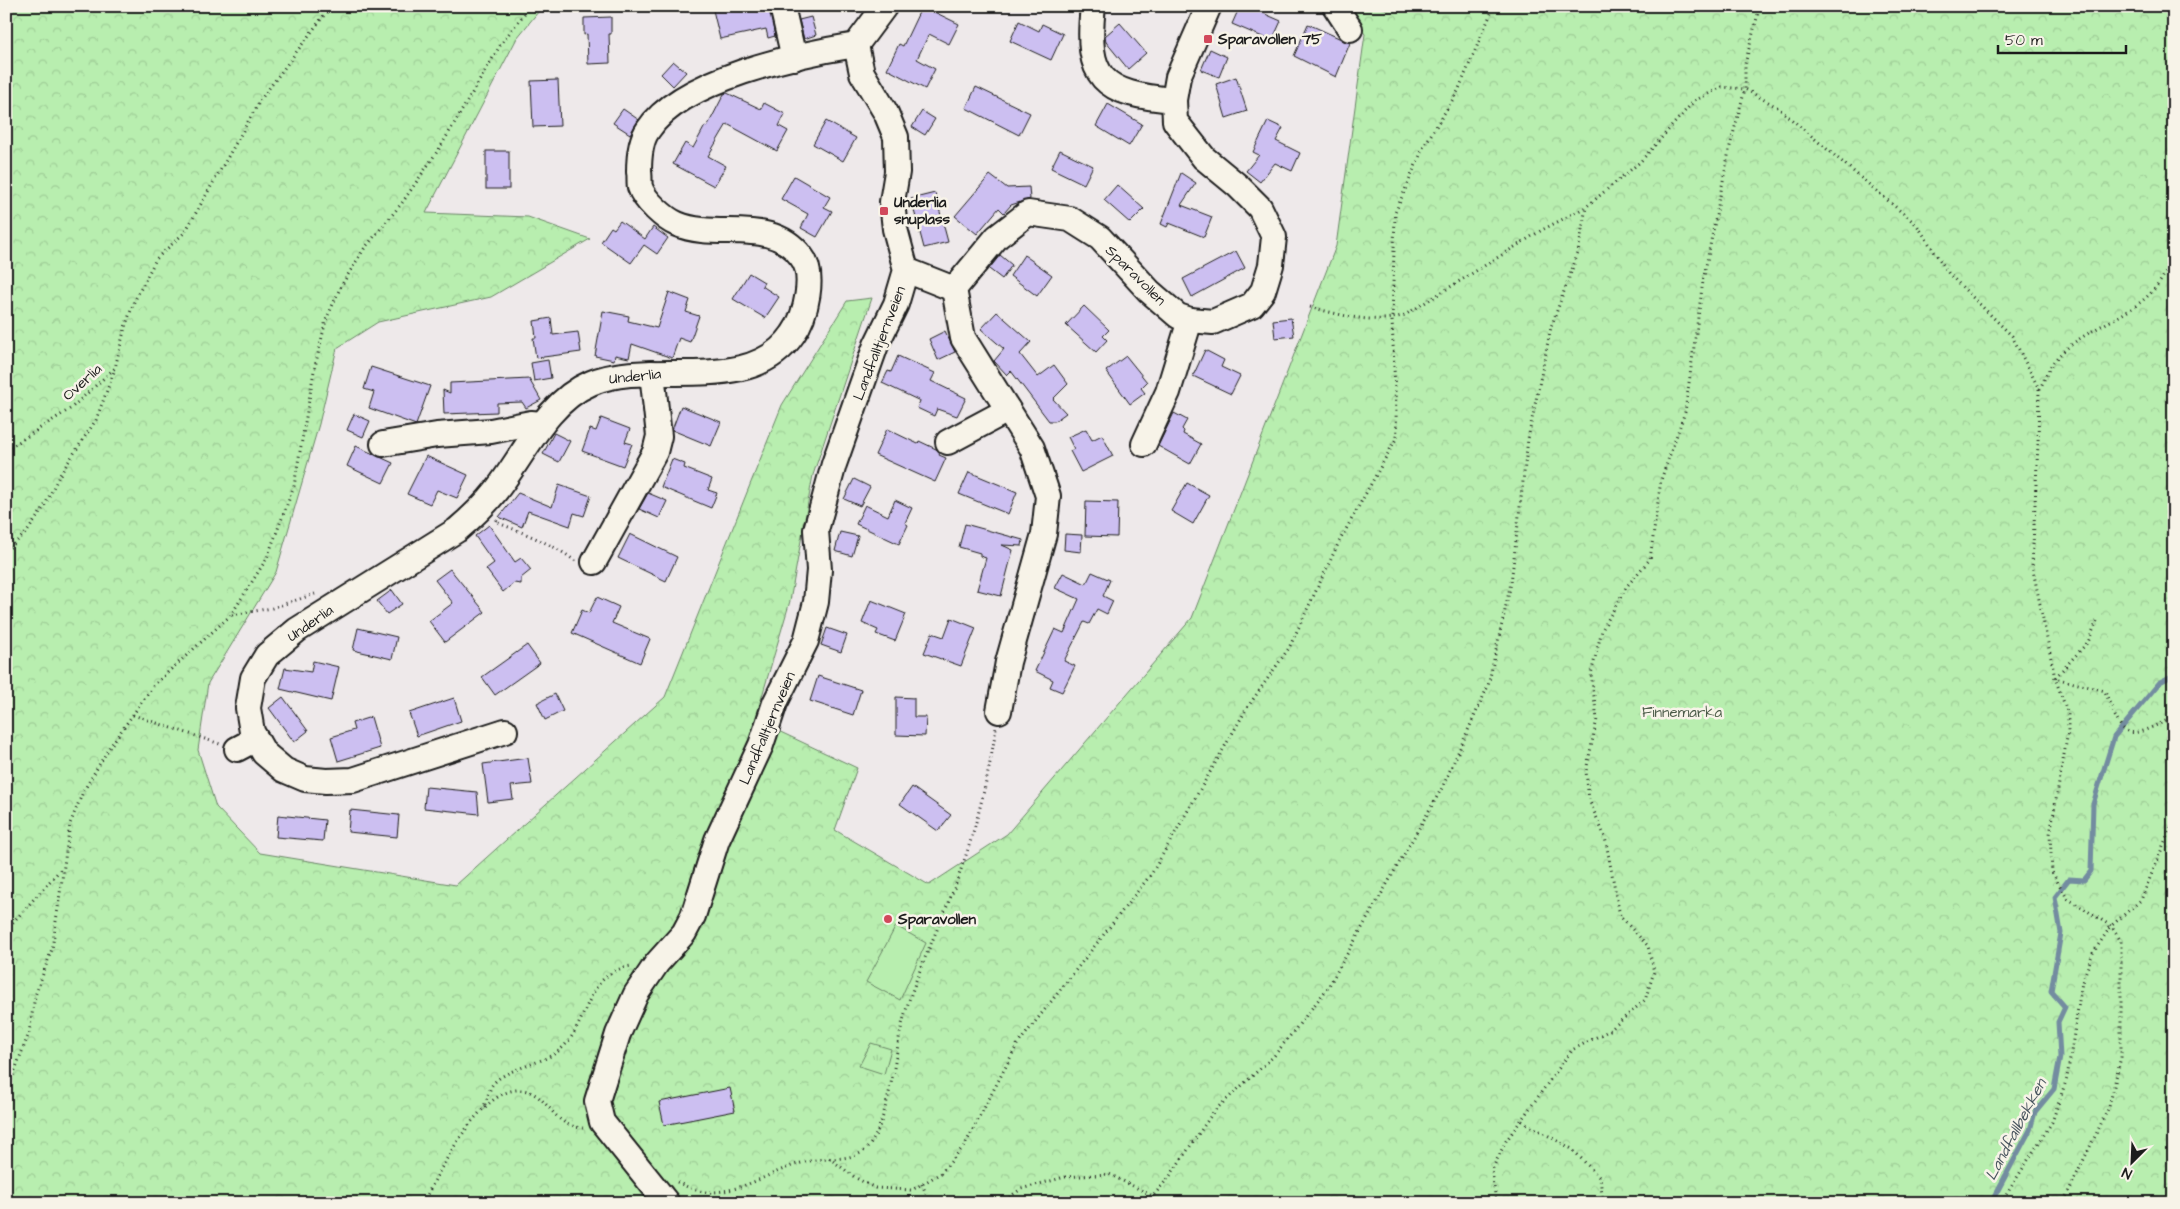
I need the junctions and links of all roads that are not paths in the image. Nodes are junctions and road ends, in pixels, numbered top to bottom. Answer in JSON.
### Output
{"nodes":[{"id":1,"x":782,"y":6,"type":"edge"},
{"id":2,"x":885,"y":6,"type":"edge"},
{"id":3,"x":1093,"y":6,"type":"edge"},
{"id":4,"x":1209,"y":6,"type":"edge"},
{"id":5,"x":1335,"y":6,"type":"edge"},
{"id":6,"x":1350,"y":29,"type":"dead end"},
{"id":7,"x":856,"y":45,"type":"junction"},
{"id":8,"x":794,"y":58,"type":"junction"},
{"id":9,"x":1174,"y":100,"type":"junction"},
{"id":10,"x":906,"y":270,"type":"junction"},
{"id":11,"x":954,"y":288,"type":"junction"},
{"id":12,"x":1190,"y":320,"type":"junction"},
{"id":13,"x":652,"y":373,"type":"junction"},
{"id":14,"x":1008,"y":410,"type":"junction"},
{"id":15,"x":542,"y":424,"type":"junction"},
{"id":16,"x":948,"y":442,"type":"dead end"},
{"id":17,"x":383,"y":444,"type":"dead end"},
{"id":18,"x":1144,"y":444,"type":"dead end"},
{"id":19,"x":594,"y":562,"type":"road end"},
{"id":20,"x":999,"y":710,"type":"road end"},
{"id":21,"x":505,"y":731,"type":"dead end"},
{"id":22,"x":667,"y":1203,"type":"edge"}],
"edges":[{"from":1,"to":8,"type":"street"},
{"from":2,"to":7,"type":"street"},
{"from":3,"to":9,"type":"street"},
{"from":4,"to":9,"type":"street","name":"Sparavollen"},
{"from":5,"to":6,"type":"street"},
{"from":7,"to":8,"type":"street","name":"Underlia"},
{"from":7,"to":10,"type":"street","name":"Landfalltjernveien"},
{"from":8,"to":13,"type":"street","name":"Underlia"},
{"from":9,"to":12,"type":"street","name":"Sparavollen"},
{"from":10,"to":11,"type":"street"},
{"from":10,"to":22,"type":"street","name":"Landfalltjernveien"},
{"from":11,"to":12,"type":"street","name":"Sparavollen"},
{"from":11,"to":14,"type":"street"},
{"from":12,"to":18,"type":"street"},
{"from":13,"to":15,"type":"street","name":"Underlia"},
{"from":13,"to":19,"type":"street"},
{"from":14,"to":16,"type":"street"},
{"from":14,"to":20,"type":"street"},
{"from":15,"to":17,"type":"street"},
{"from":15,"to":21,"type":"street","name":"Underlia"}]}
